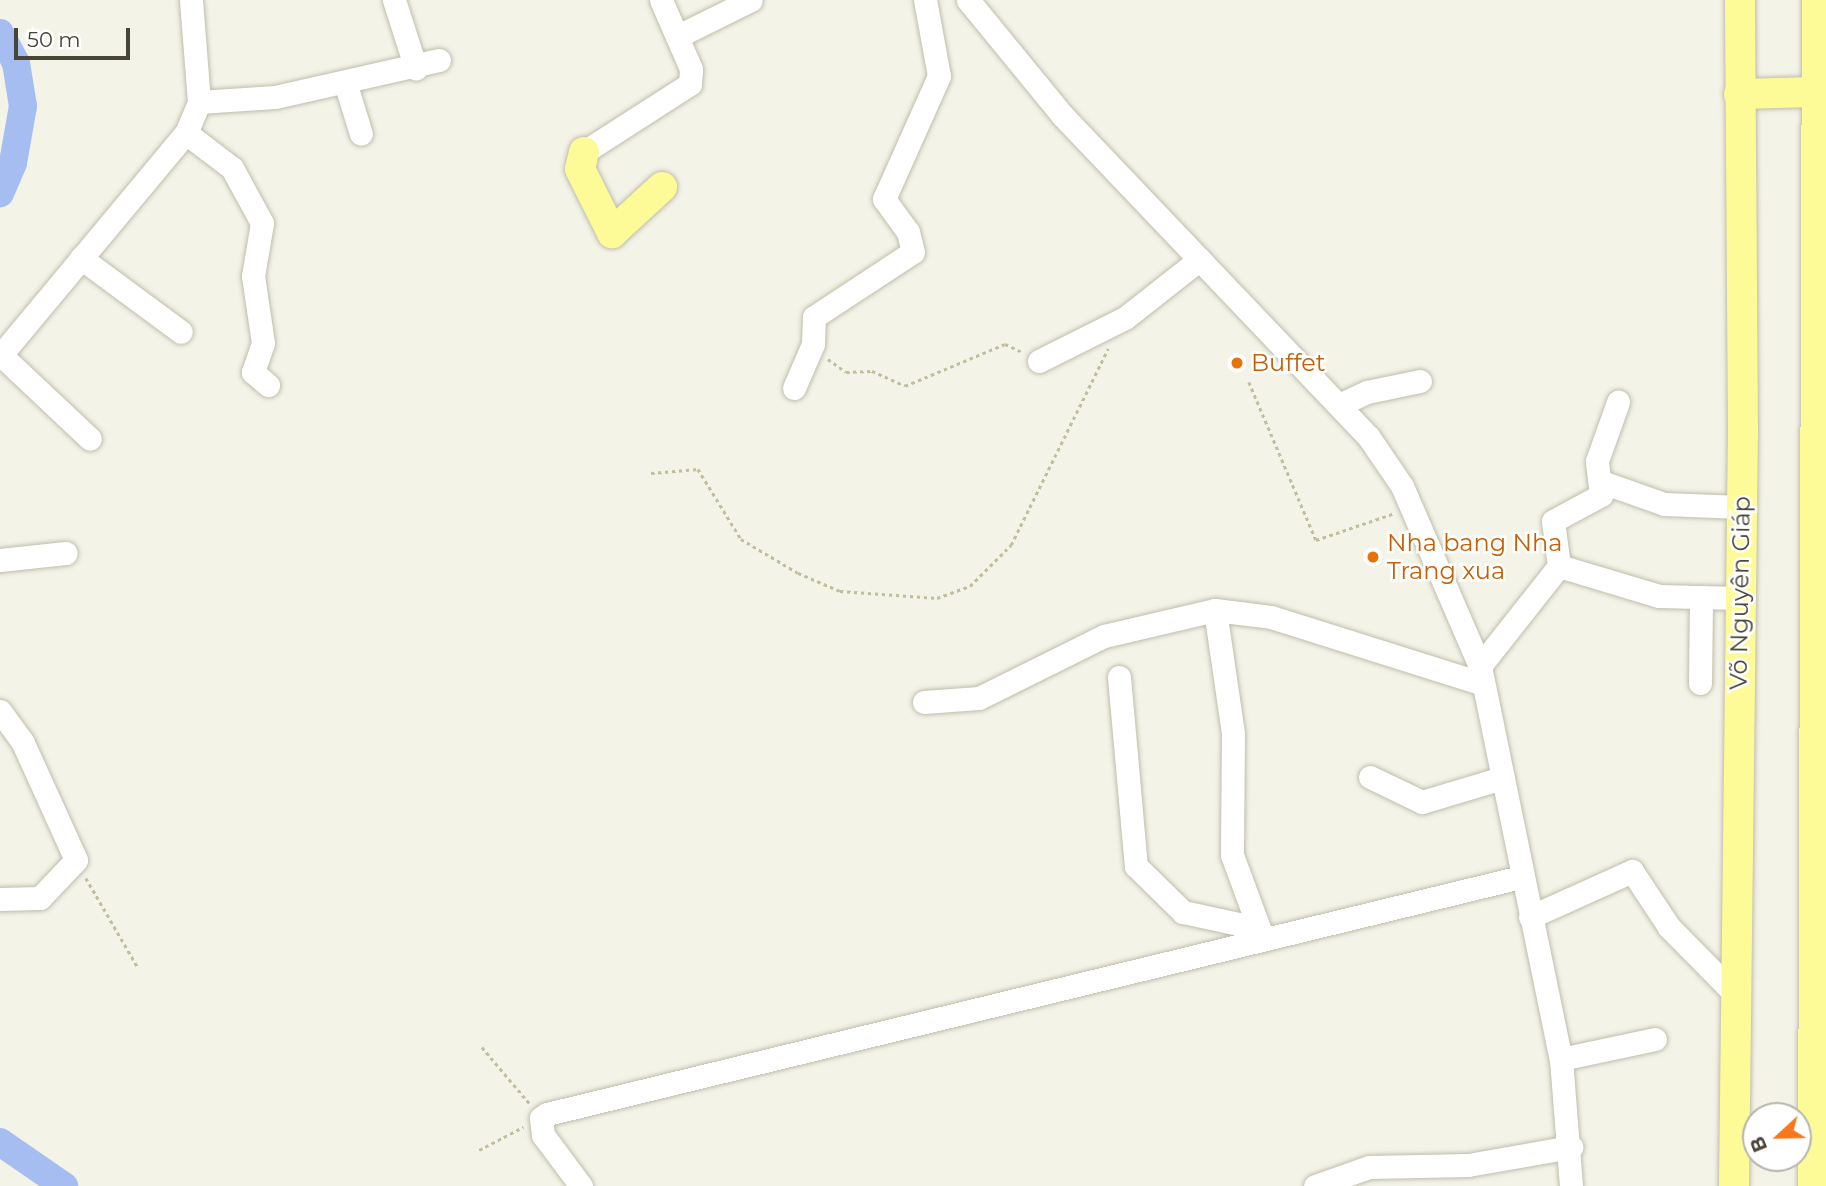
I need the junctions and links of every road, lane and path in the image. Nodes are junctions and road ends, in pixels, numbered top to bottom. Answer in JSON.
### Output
{"nodes":[{"id":1,"x":191,"y":0,"type":"edge"},
{"id":2,"x":394,"y":0,"type":"edge"},
{"id":3,"x":661,"y":0,"type":"edge"},
{"id":4,"x":751,"y":0,"type":"edge"},
{"id":5,"x":925,"y":0,"type":"edge"},
{"id":6,"x":968,"y":0,"type":"edge"},
{"id":7,"x":1740,"y":0,"type":"edge"},
{"id":8,"x":1817,"y":0,"type":"edge"},
{"id":9,"x":678,"y":36,"type":"junction"},
{"id":10,"x":439,"y":60,"type":"dead end"},
{"id":11,"x":416,"y":69,"type":"junction"},
{"id":12,"x":345,"y":82,"type":"junction"},
{"id":13,"x":1817,"y":92,"type":"junction"},
{"id":14,"x":1739,"y":94,"type":"junction"},
{"id":15,"x":199,"y":102,"type":"junction"},
{"id":16,"x":186,"y":133,"type":"junction"},
{"id":17,"x":361,"y":134,"type":"dead end"},
{"id":18,"x":584,"y":152,"type":"joint"},
{"id":19,"x":662,"y":187,"type":"dead end"},
{"id":20,"x":81,"y":258,"type":"junction"},
{"id":21,"x":1199,"y":259,"type":"junction"},
{"id":22,"x":1125,"y":318,"type":"junction"},
{"id":23,"x":181,"y":332,"type":"dead end"},
{"id":24,"x":813,"y":344,"type":"junction"},
{"id":25,"x":0,"y":355,"type":"edge"},
{"id":26,"x":1039,"y":361,"type":"joint"},
{"id":27,"x":1420,"y":381,"type":"dead end"},
{"id":28,"x":1249,"y":382,"type":"dead end"},
{"id":29,"x":268,"y":385,"type":"dead end"},
{"id":30,"x":794,"y":388,"type":"dead end"},
{"id":31,"x":1618,"y":402,"type":"dead end"},
{"id":32,"x":1339,"y":405,"type":"junction"},
{"id":33,"x":90,"y":439,"type":"dead end"},
{"id":34,"x":651,"y":473,"type":"dead end"},
{"id":35,"x":1602,"y":482,"type":"junction"},
{"id":36,"x":1741,"y":507,"type":"junction"},
{"id":37,"x":1412,"y":508,"type":"junction"},
{"id":38,"x":66,"y":553,"type":"dead end"},
{"id":39,"x":0,"y":560,"type":"edge"},
{"id":40,"x":1559,"y":566,"type":"junction"},
{"id":41,"x":1820,"y":573,"type":"edge"},
{"id":42,"x":1739,"y":598,"type":"junction"},
{"id":43,"x":1701,"y":600,"type":"junction"},
{"id":44,"x":1215,"y":610,"type":"junction"},
{"id":45,"x":1481,"y":675,"type":"junction"},
{"id":46,"x":1119,"y":677,"type":"dead end"},
{"id":47,"x":1700,"y":683,"type":"dead end"},
{"id":48,"x":924,"y":702,"type":"dead end"},
{"id":49,"x":0,"y":711,"type":"edge"},
{"id":50,"x":1370,"y":777,"type":"dead end"},
{"id":51,"x":1502,"y":778,"type":"junction"},
{"id":52,"x":76,"y":860,"type":"junction"},
{"id":53,"x":1521,"y":877,"type":"junction"},
{"id":54,"x":0,"y":899,"type":"edge"},
{"id":55,"x":1530,"y":917,"type":"junction"},
{"id":56,"x":1260,"y":934,"type":"junction"},
{"id":57,"x":137,"y":966,"type":"dead end"},
{"id":58,"x":1736,"y":995,"type":"junction"},
{"id":59,"x":1820,"y":1013,"type":"edge"},
{"id":60,"x":1655,"y":1039,"type":"dead end"},
{"id":61,"x":482,"y":1047,"type":"dead end"},
{"id":62,"x":1561,"y":1059,"type":"junction"},
{"id":63,"x":541,"y":1118,"type":"junction"},
{"id":64,"x":1571,"y":1147,"type":"junction"},
{"id":65,"x":480,"y":1150,"type":"dead end"},
{"id":66,"x":581,"y":1186,"type":"edge"},
{"id":67,"x":1315,"y":1186,"type":"edge"},
{"id":68,"x":1571,"y":1186,"type":"edge"},
{"id":69,"x":1734,"y":1186,"type":"edge"},
{"id":70,"x":1813,"y":1186,"type":"edge"}],
"edges":[{"from":1,"to":15,"type":"street"},
{"from":2,"to":11,"type":"street"},
{"from":3,"to":9,"type":"street"},
{"from":4,"to":9,"type":"street"},
{"from":5,"to":24,"type":"street"},
{"from":6,"to":21,"type":"street"},
{"from":7,"to":14,"type":"main road","name":"Võ Nguyên Giáp"},
{"from":8,"to":13,"type":"main road"},
{"from":9,"to":18,"type":"street"},
{"from":10,"to":11,"type":"street"},
{"from":11,"to":12,"type":"street"},
{"from":12,"to":15,"type":"street"},
{"from":12,"to":17,"type":"street"},
{"from":13,"to":14,"type":"main road"},
{"from":13,"to":41,"type":"main road"},
{"from":14,"to":36,"type":"main road","name":"Võ Nguyên Giáp"},
{"from":15,"to":16,"type":"street"},
{"from":16,"to":20,"type":"street"},
{"from":16,"to":29,"type":"street"},
{"from":18,"to":19,"type":"main road"},
{"from":20,"to":23,"type":"street"},
{"from":20,"to":25,"type":"street"},
{"from":21,"to":22,"type":"street"},
{"from":21,"to":32,"type":"street"},
{"from":22,"to":26,"type":"street"},
{"from":22,"to":34,"type":"path"},
{"from":24,"to":26,"type":"path"},
{"from":24,"to":30,"type":"street"},
{"from":25,"to":33,"type":"street"},
{"from":27,"to":32,"type":"street"},
{"from":28,"to":37,"type":"path"},
{"from":31,"to":35,"type":"street"},
{"from":32,"to":37,"type":"street"},
{"from":35,"to":36,"type":"street"},
{"from":35,"to":40,"type":"street"},
{"from":36,"to":42,"type":"main road","name":"Võ Nguyên Giáp"},
{"from":37,"to":45,"type":"street"},
{"from":38,"to":39,"type":"street"},
{"from":40,"to":43,"type":"street"},
{"from":40,"to":45,"type":"street"},
{"from":41,"to":59,"type":"main road"},
{"from":42,"to":43,"type":"street"},
{"from":42,"to":58,"type":"main road","name":"Võ Nguyên Giáp"},
{"from":43,"to":47,"type":"street"},
{"from":44,"to":45,"type":"street"},
{"from":44,"to":48,"type":"street"},
{"from":44,"to":56,"type":"street"},
{"from":45,"to":51,"type":"street"},
{"from":46,"to":56,"type":"street"},
{"from":49,"to":52,"type":"street"},
{"from":50,"to":51,"type":"street"},
{"from":51,"to":53,"type":"street"},
{"from":52,"to":54,"type":"street"},
{"from":52,"to":57,"type":"path"},
{"from":53,"to":55,"type":"street"},
{"from":53,"to":56,"type":"street"},
{"from":55,"to":58,"type":"street"},
{"from":55,"to":62,"type":"street"},
{"from":56,"to":63,"type":"street"},
{"from":58,"to":69,"type":"main road","name":"Võ Nguyên Giáp"},
{"from":59,"to":70,"type":"main road"},
{"from":60,"to":62,"type":"street"},
{"from":61,"to":63,"type":"path"},
{"from":62,"to":64,"type":"street"},
{"from":63,"to":65,"type":"path"},
{"from":63,"to":66,"type":"street"},
{"from":64,"to":67,"type":"street"},
{"from":64,"to":68,"type":"street"}]}
